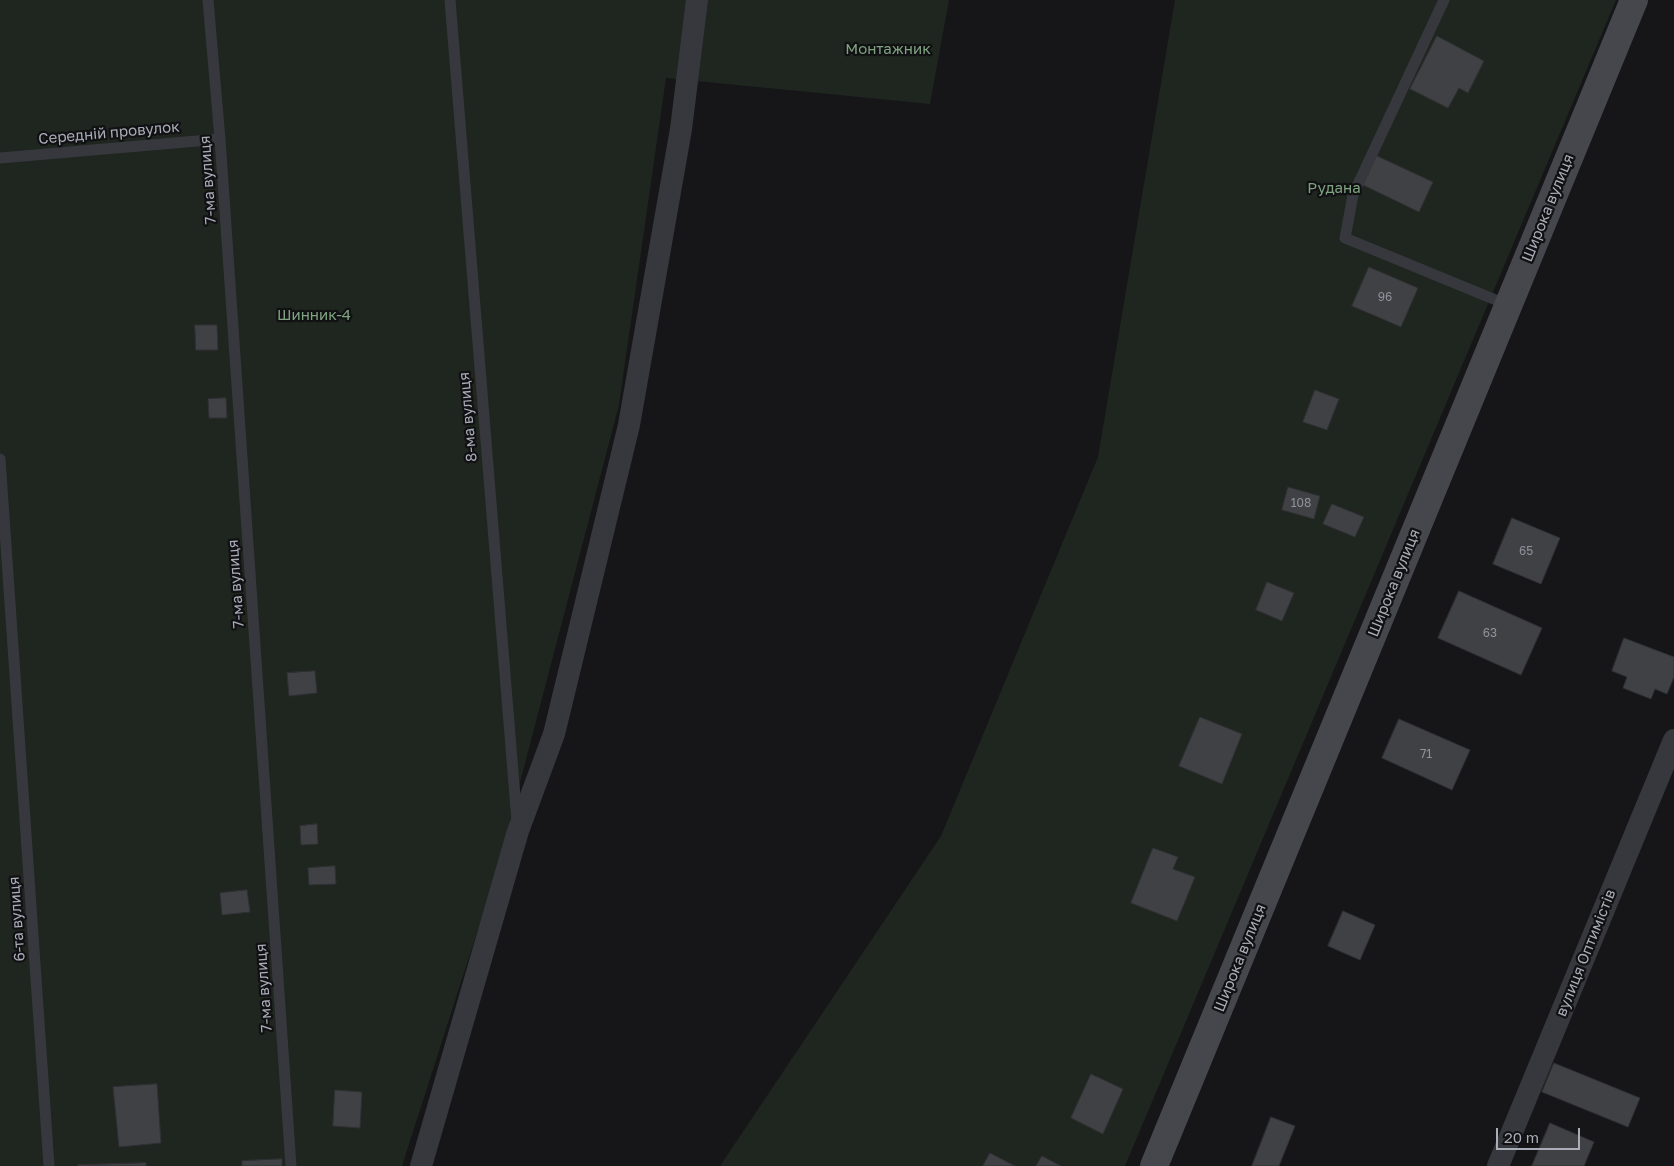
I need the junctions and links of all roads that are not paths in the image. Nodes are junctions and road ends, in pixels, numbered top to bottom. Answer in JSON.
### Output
{"nodes":[{"id":1,"x":208,"y":0,"type":"edge"},
{"id":2,"x":450,"y":0,"type":"edge"},
{"id":3,"x":698,"y":0,"type":"edge"},
{"id":4,"x":1444,"y":0,"type":"edge"},
{"id":5,"x":1634,"y":0,"type":"edge"},
{"id":6,"x":220,"y":139,"type":"junction"},
{"id":7,"x":0,"y":158,"type":"edge"},
{"id":8,"x":1508,"y":306,"type":"junction"},
{"id":9,"x":0,"y":460,"type":"edge"},
{"id":10,"x":1674,"y":740,"type":"edge"},
{"id":11,"x":518,"y":831,"type":"junction"},
{"id":12,"x":50,"y":1166,"type":"edge"},
{"id":13,"x":291,"y":1166,"type":"edge"},
{"id":14,"x":420,"y":1166,"type":"edge"},
{"id":15,"x":1154,"y":1166,"type":"edge"},
{"id":16,"x":1498,"y":1166,"type":"edge"}],
"edges":[{"from":1,"to":6,"type":"lane","name":"7-ма вулиця"},
{"from":2,"to":11,"type":"lane","name":"8-ма вулиця"},
{"from":3,"to":11,"type":"street"},
{"from":4,"to":8,"type":"lane"},
{"from":5,"to":8,"type":"street","name":"Широка вулиця"},
{"from":6,"to":7,"type":"lane","name":"Середній провулок"},
{"from":6,"to":13,"type":"lane","name":"7-ма вулиця"},
{"from":8,"to":15,"type":"street","name":"Широка вулиця"},
{"from":9,"to":12,"type":"lane","name":"6-та вулиця"},
{"from":10,"to":16,"type":"street","name":"вулиця Оптимістів"},
{"from":11,"to":14,"type":"street"}]}
